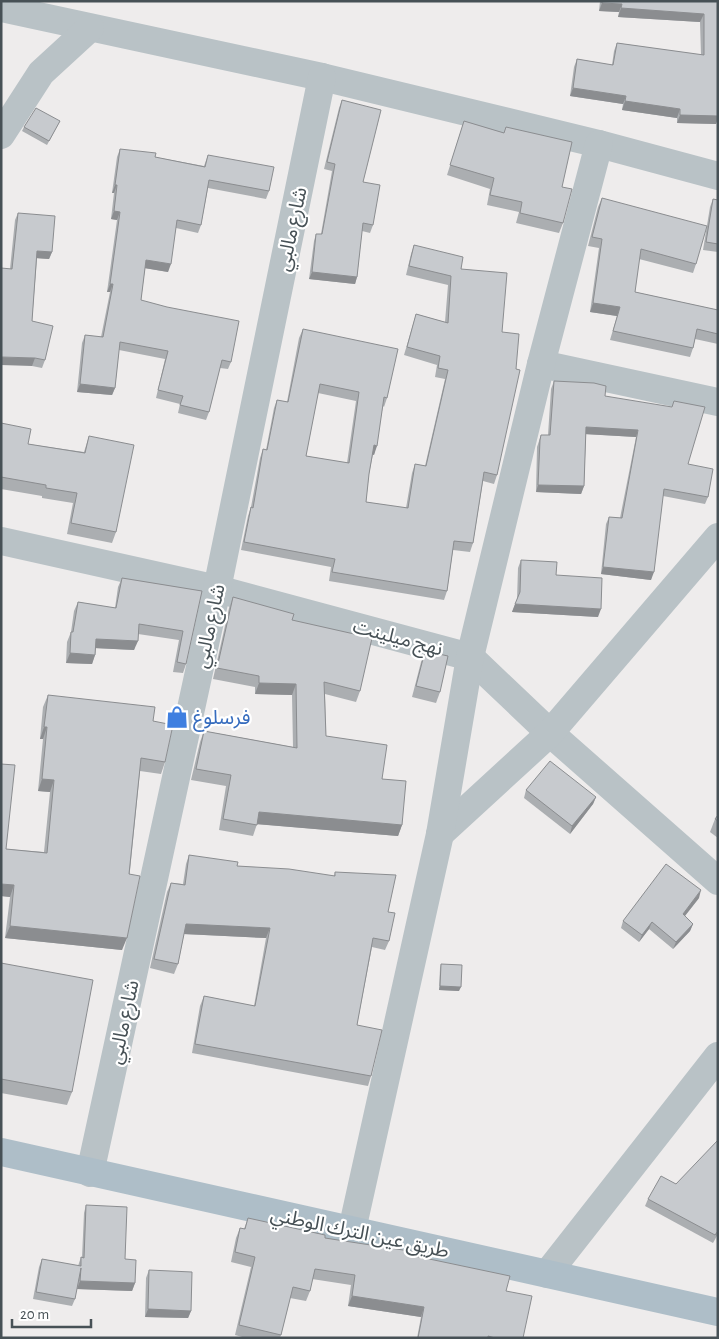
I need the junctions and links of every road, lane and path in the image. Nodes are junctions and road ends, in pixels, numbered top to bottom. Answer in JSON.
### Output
{"nodes":[{"id":1,"x":1,"y":8,"type":"edge"},
{"id":2,"x":90,"y":28,"type":"junction"},
{"id":3,"x":322,"y":77,"type":"junction"},
{"id":4,"x":1,"y":135,"type":"edge"},
{"id":5,"x":599,"y":144,"type":"junction"},
{"id":6,"x":718,"y":176,"type":"edge"},
{"id":7,"x":541,"y":364,"type":"junction"},
{"id":8,"x":718,"y":402,"type":"edge"},
{"id":9,"x":718,"y":538,"type":"edge"},
{"id":10,"x":1,"y":541,"type":"edge"},
{"id":11,"x":217,"y":589,"type":"junction"},
{"id":12,"x":470,"y":656,"type":"junction"},
{"id":13,"x":550,"y":732,"type":"junction"},
{"id":14,"x":440,"y":834,"type":"junction"},
{"id":15,"x":718,"y":881,"type":"edge"},
{"id":16,"x":718,"y":1056,"type":"edge"},
{"id":17,"x":1,"y":1154,"type":"edge"},
{"id":18,"x":90,"y":1173,"type":"junction"},
{"id":19,"x":352,"y":1230,"type":"junction"},
{"id":20,"x":547,"y":1274,"type":"junction"},
{"id":21,"x":718,"y":1312,"type":"edge"}],
"edges":[{"from":1,"to":2,"type":"street"},
{"from":2,"to":3,"type":"street"},
{"from":2,"to":4,"type":"street"},
{"from":3,"to":5,"type":"street"},
{"from":3,"to":11,"type":"street","name":"شارع مالبي"},
{"from":5,"to":6,"type":"street"},
{"from":5,"to":7,"type":"street"},
{"from":7,"to":8,"type":"street"},
{"from":7,"to":12,"type":"street"},
{"from":9,"to":13,"type":"street"},
{"from":10,"to":11,"type":"street","name":"نهج ميلينت"},
{"from":11,"to":12,"type":"street","name":"نهج ميلينت"},
{"from":11,"to":18,"type":"street","name":"شارع مالبي"},
{"from":12,"to":13,"type":"street","name":"نهج ميلينت"},
{"from":12,"to":14,"type":"street"},
{"from":13,"to":14,"type":"street"},
{"from":13,"to":15,"type":"street","name":"نهج ميلينت"},
{"from":14,"to":19,"type":"street"},
{"from":16,"to":20,"type":"street"},
{"from":17,"to":18,"type":"main road","name":"طريق عين الترك الوطني"},
{"from":18,"to":19,"type":"main road","name":"طريق عين الترك الوطني"},
{"from":19,"to":20,"type":"main road","name":"طريق عين الترك الوطني"},
{"from":20,"to":21,"type":"main road","name":"طريق عين الترك الوطني"}]}
